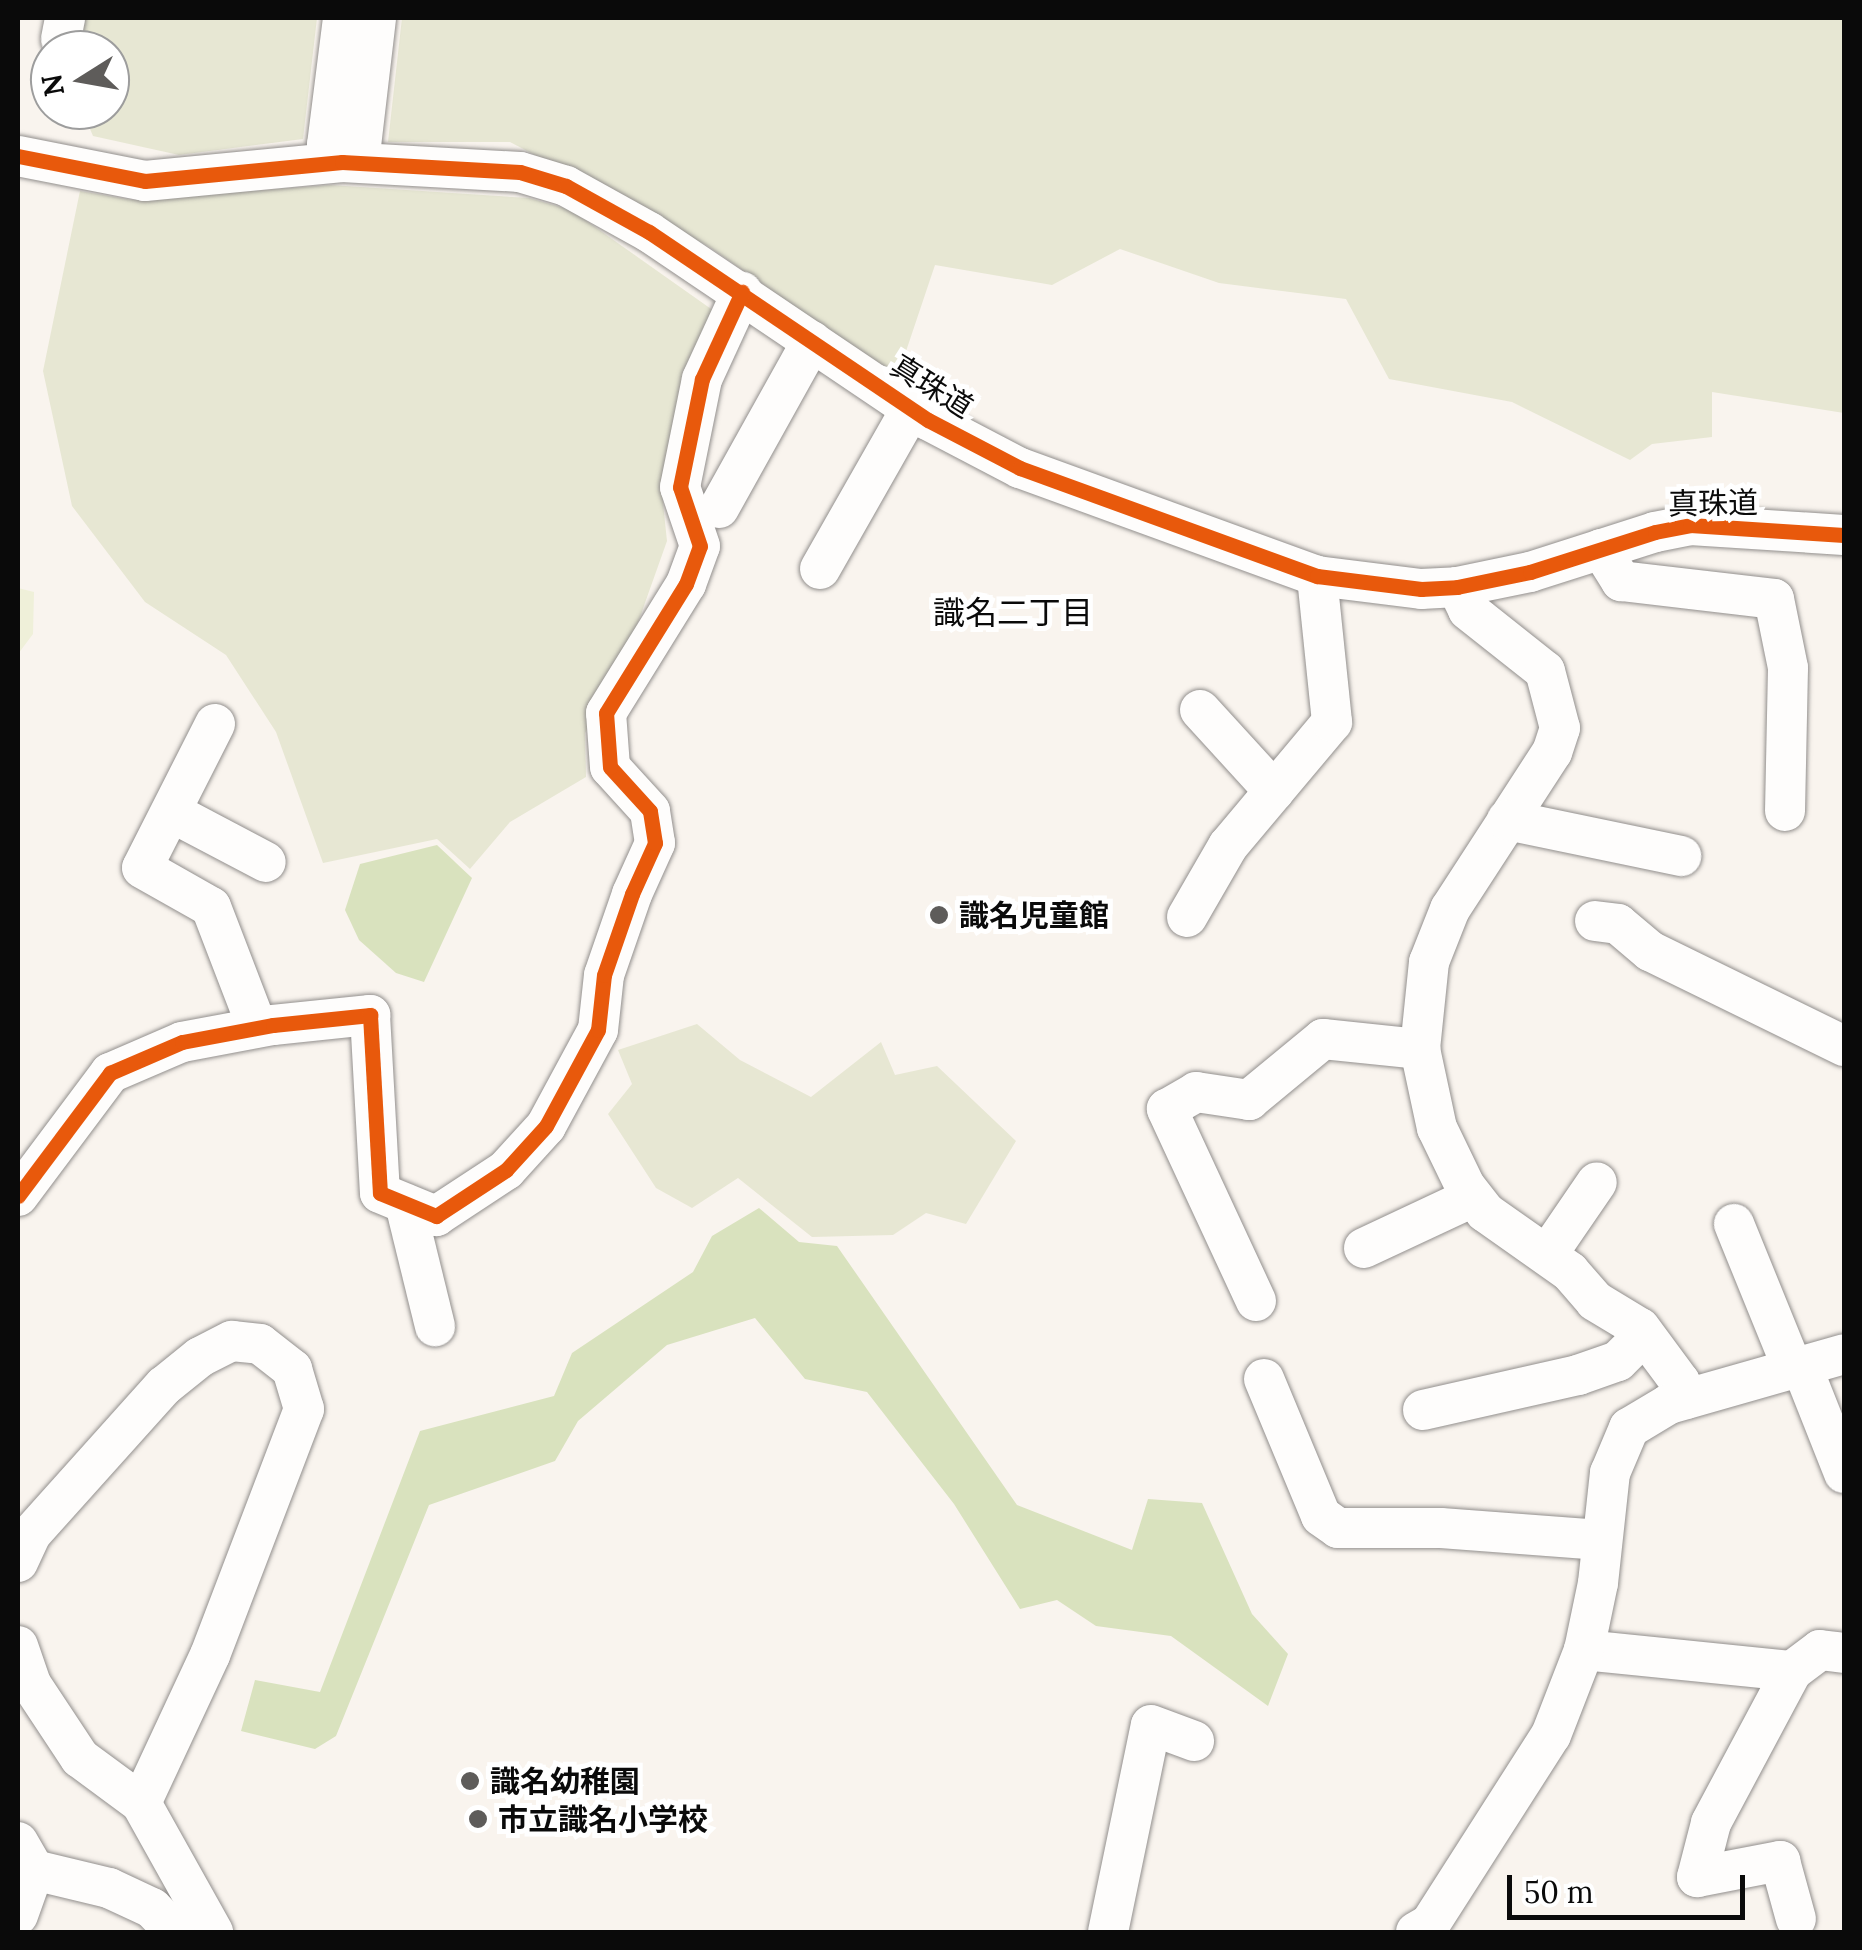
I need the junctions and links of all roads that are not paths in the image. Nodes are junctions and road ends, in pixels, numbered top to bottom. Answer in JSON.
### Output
{"nodes":[{"id":1,"x":343,"y":18,"type":"edge"},
{"id":2,"x":376,"y":18,"type":"edge"},
{"id":3,"x":18,"y":156,"type":"edge"},
{"id":4,"x":342,"y":162,"type":"junction"},
{"id":5,"x":742,"y":292,"type":"junction"},
{"id":6,"x":812,"y":341,"type":"junction"},
{"id":7,"x":912,"y":408,"type":"junction"},
{"id":8,"x":719,"y":508,"type":"dead end"},
{"id":9,"x":1844,"y":534,"type":"edge"},
{"id":10,"x":1600,"y":549,"type":"junction"},
{"id":11,"x":820,"y":569,"type":"dead end"},
{"id":12,"x":1317,"y":576,"type":"junction"},
{"id":13,"x":1456,"y":588,"type":"junction"},
{"id":14,"x":1200,"y":710,"type":"dead end"},
{"id":15,"x":216,"y":724,"type":"dead end"},
{"id":16,"x":1274,"y":791,"type":"junction"},
{"id":17,"x":1785,"y":811,"type":"dead end"},
{"id":18,"x":171,"y":812,"type":"junction"},
{"id":19,"x":1507,"y":820,"type":"junction"},
{"id":20,"x":1681,"y":856,"type":"dead end"},
{"id":21,"x":266,"y":862,"type":"dead end"},
{"id":22,"x":1187,"y":916,"type":"dead end"},
{"id":23,"x":1594,"y":922,"type":"dead end"},
{"id":24,"x":257,"y":1028,"type":"junction"},
{"id":25,"x":1844,"y":1046,"type":"edge"},
{"id":26,"x":1420,"y":1049,"type":"junction"},
{"id":27,"x":1597,"y":1182,"type":"dead end"},
{"id":28,"x":18,"y":1196,"type":"edge"},
{"id":29,"x":1473,"y":1197,"type":"junction"},
{"id":30,"x":405,"y":1204,"type":"junction"},
{"id":31,"x":1734,"y":1224,"type":"dead end"},
{"id":32,"x":1364,"y":1248,"type":"dead end"},
{"id":33,"x":1548,"y":1256,"type":"junction"},
{"id":34,"x":1256,"y":1300,"type":"dead end"},
{"id":35,"x":435,"y":1326,"type":"dead end"},
{"id":36,"x":1644,"y":1335,"type":"junction"},
{"id":37,"x":1844,"y":1354,"type":"edge"},
{"id":38,"x":1797,"y":1368,"type":"junction"},
{"id":39,"x":1264,"y":1379,"type":"dead end"},
{"id":40,"x":1686,"y":1399,"type":"junction"},
{"id":41,"x":1424,"y":1410,"type":"dead end"},
{"id":42,"x":1844,"y":1473,"type":"edge"},
{"id":43,"x":1601,"y":1540,"type":"junction"},
{"id":44,"x":18,"y":1562,"type":"edge"},
{"id":45,"x":18,"y":1646,"type":"edge"},
{"id":46,"x":1584,"y":1650,"type":"junction"},
{"id":47,"x":1844,"y":1653,"type":"edge"},
{"id":48,"x":1792,"y":1671,"type":"junction"},
{"id":49,"x":1194,"y":1741,"type":"dead end"},
{"id":50,"x":141,"y":1803,"type":"junction"},
{"id":51,"x":26,"y":1856,"type":"edge"},
{"id":52,"x":18,"y":1915,"type":"edge"},
{"id":53,"x":1796,"y":1919,"type":"dead end"},
{"id":54,"x":1427,"y":1930,"type":"edge"},
{"id":55,"x":176,"y":1932,"type":"edge"},
{"id":56,"x":213,"y":1932,"type":"edge"},
{"id":57,"x":1108,"y":1932,"type":"edge"}],
"edges":[{"from":1,"to":4,"type":"street"},
{"from":2,"to":4,"type":"street"},
{"from":3,"to":4,"type":"street","name":"真珠道"},
{"from":4,"to":5,"type":"street","name":"真珠道"},
{"from":5,"to":6,"type":"street","name":"真珠道"},
{"from":5,"to":30,"type":"street"},
{"from":6,"to":7,"type":"street","name":"真珠道"},
{"from":6,"to":8,"type":"street"},
{"from":7,"to":11,"type":"street"},
{"from":7,"to":12,"type":"street","name":"真珠道"},
{"from":9,"to":10,"type":"street","name":"真珠道"},
{"from":10,"to":13,"type":"street","name":"真珠道"},
{"from":10,"to":17,"type":"street"},
{"from":12,"to":13,"type":"street","name":"真珠道"},
{"from":12,"to":16,"type":"street"},
{"from":13,"to":19,"type":"street"},
{"from":14,"to":16,"type":"street"},
{"from":15,"to":18,"type":"street"},
{"from":16,"to":22,"type":"street"},
{"from":18,"to":21,"type":"street"},
{"from":18,"to":24,"type":"street"},
{"from":19,"to":20,"type":"street"},
{"from":19,"to":26,"type":"street"},
{"from":23,"to":25,"type":"street"},
{"from":24,"to":28,"type":"street"},
{"from":24,"to":30,"type":"street"},
{"from":26,"to":29,"type":"street"},
{"from":26,"to":34,"type":"street"},
{"from":27,"to":33,"type":"street"},
{"from":29,"to":32,"type":"street"},
{"from":29,"to":33,"type":"street"},
{"from":30,"to":35,"type":"street"},
{"from":31,"to":38,"type":"street"},
{"from":33,"to":36,"type":"street"},
{"from":36,"to":40,"type":"street"},
{"from":36,"to":41,"type":"street"},
{"from":37,"to":38,"type":"street"},
{"from":38,"to":40,"type":"street"},
{"from":38,"to":42,"type":"street"},
{"from":39,"to":43,"type":"street"},
{"from":40,"to":43,"type":"street"},
{"from":43,"to":46,"type":"street"},
{"from":44,"to":50,"type":"street"},
{"from":45,"to":50,"type":"street"},
{"from":46,"to":48,"type":"street"},
{"from":46,"to":54,"type":"street"},
{"from":47,"to":48,"type":"street"},
{"from":48,"to":53,"type":"street"},
{"from":49,"to":57,"type":"street"},
{"from":50,"to":56,"type":"street"},
{"from":51,"to":52,"type":"street"},
{"from":51,"to":55,"type":"street"}]}
